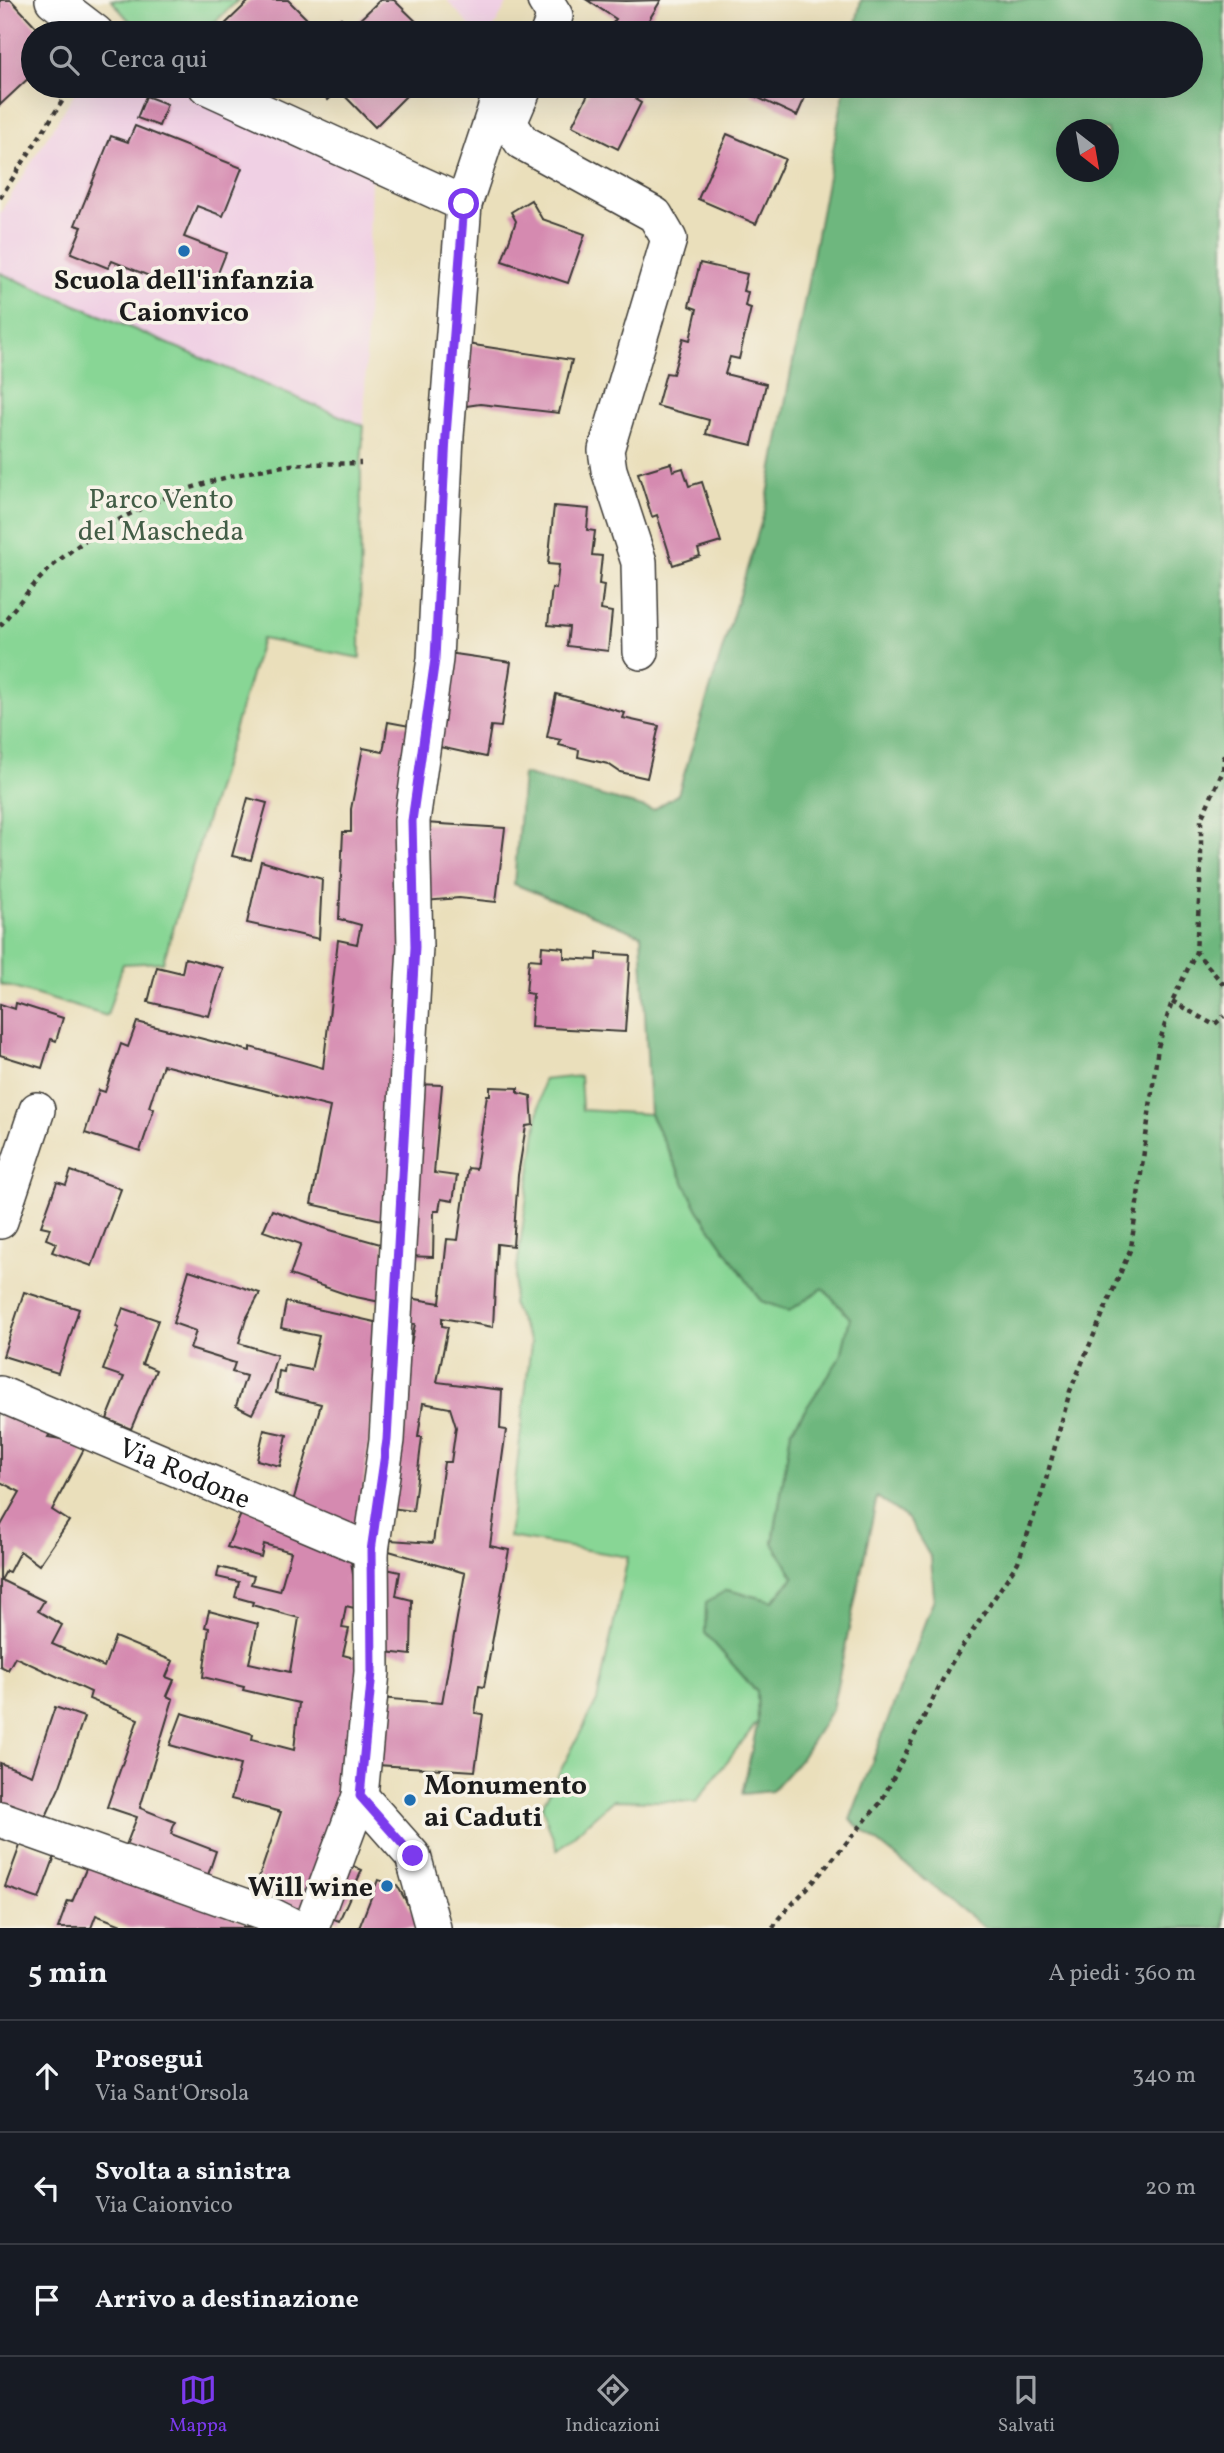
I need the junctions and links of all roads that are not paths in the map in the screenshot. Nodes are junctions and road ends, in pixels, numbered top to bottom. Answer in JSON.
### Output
{"nodes":[{"id":1,"x":53,"y":0,"type":"edge"},
{"id":2,"x":543,"y":0,"type":"edge"},
{"id":3,"x":80,"y":21,"type":"edge"},
{"id":4,"x":532,"y":21,"type":"edge"},
{"id":5,"x":553,"y":21,"type":"edge"},
{"id":6,"x":232,"y":98,"type":"edge"},
{"id":7,"x":499,"y":98,"type":"edge"},
{"id":8,"x":520,"y":98,"type":"edge"},
{"id":9,"x":464,"y":204,"type":"junction"},
{"id":10,"x":641,"y":652,"type":"dead end"},
{"id":11,"x":37,"y":1110,"type":"dead end"},
{"id":12,"x":0,"y":1221,"type":"edge"},
{"id":13,"x":0,"y":1394,"type":"edge"},
{"id":14,"x":371,"y":1551,"type":"junction"},
{"id":15,"x":360,"y":1796,"type":"junction"},
{"id":16,"x":0,"y":1819,"type":"edge"},
{"id":17,"x":296,"y":1928,"type":"edge"},
{"id":18,"x":311,"y":1928,"type":"edge"},
{"id":19,"x":433,"y":1928,"type":"edge"}],
"edges":[{"from":1,"to":3,"type":"street"},
{"from":2,"to":4,"type":"street"},
{"from":2,"to":5,"type":"street"},
{"from":6,"to":9,"type":"street"},
{"from":7,"to":9,"type":"street"},
{"from":8,"to":10,"type":"street"},
{"from":9,"to":14,"type":"street"},
{"from":11,"to":12,"type":"street"},
{"from":13,"to":14,"type":"street","name":"Via Rodone"},
{"from":14,"to":15,"type":"street"},
{"from":15,"to":18,"type":"street"},
{"from":15,"to":19,"type":"street"},
{"from":16,"to":17,"type":"street"}]}
